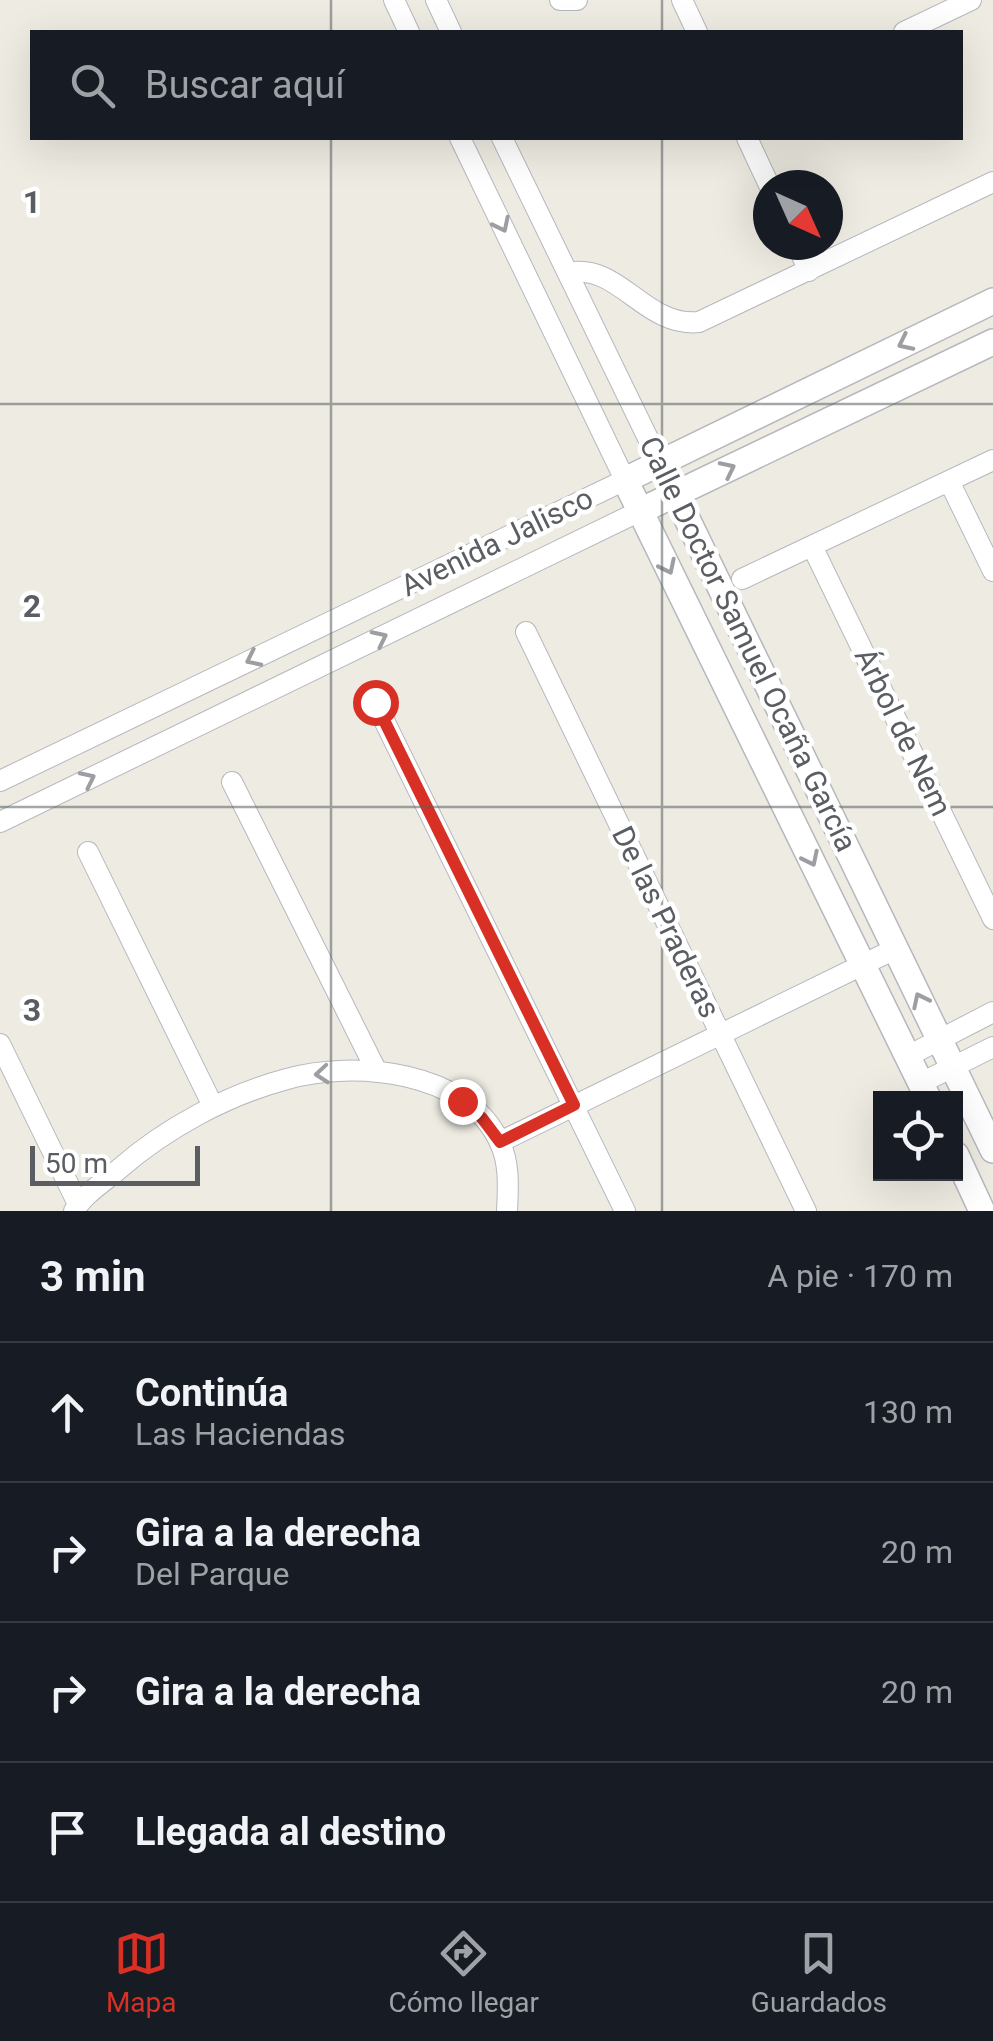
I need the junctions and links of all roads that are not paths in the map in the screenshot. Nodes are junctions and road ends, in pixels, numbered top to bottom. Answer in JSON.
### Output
{"nodes":[{"id":1,"x":394,"y":0,"type":"edge"},
{"id":2,"x":436,"y":0,"type":"edge"},
{"id":3,"x":560,"y":0,"type":"edge"},
{"id":4,"x":577,"y":0,"type":"edge"},
{"id":5,"x":682,"y":0,"type":"edge"},
{"id":6,"x":972,"y":0,"type":"edge"},
{"id":7,"x":408,"y":30,"type":"edge"},
{"id":8,"x":450,"y":30,"type":"edge"},
{"id":9,"x":696,"y":30,"type":"edge"},
{"id":10,"x":908,"y":30,"type":"edge"},
{"id":11,"x":461,"y":140,"type":"edge"},
{"id":12,"x":503,"y":140,"type":"edge"},
{"id":13,"x":748,"y":140,"type":"edge"},
{"id":14,"x":762,"y":170,"type":"edge"},
{"id":15,"x":993,"y":182,"type":"edge"},
{"id":16,"x":804,"y":260,"type":"edge"},
{"id":17,"x":568,"y":272,"type":"junction"},
{"id":18,"x":810,"y":272,"type":"junction"},
{"id":19,"x":993,"y":301,"type":"edge"},
{"id":20,"x":993,"y":342,"type":"edge"},
{"id":21,"x":993,"y":460,"type":"edge"},
{"id":22,"x":660,"y":463,"type":"junction"},
{"id":23,"x":625,"y":480,"type":"junction"},
{"id":24,"x":949,"y":481,"type":"junction"},
{"id":25,"x":676,"y":494,"type":"junction"},
{"id":26,"x":640,"y":512,"type":"junction"},
{"id":27,"x":812,"y":546,"type":"junction"},
{"id":28,"x":993,"y":572,"type":"edge"},
{"id":29,"x":742,"y":579,"type":"dead end"},
{"id":30,"x":526,"y":632,"type":"dead end"},
{"id":31,"x":375,"y":702,"type":"dead end"},
{"id":32,"x":0,"y":781,"type":"edge"},
{"id":33,"x":232,"y":782,"type":"dead end"},
{"id":34,"x":0,"y":822,"type":"edge"},
{"id":35,"x":88,"y":852,"type":"dead end"},
{"id":36,"x":993,"y":919,"type":"edge"},
{"id":37,"x":895,"y":949,"type":"junction"},
{"id":38,"x":862,"y":964,"type":"junction"},
{"id":39,"x":993,"y":1012,"type":"edge"},
{"id":40,"x":720,"y":1033,"type":"junction"},
{"id":41,"x":940,"y":1040,"type":"junction"},
{"id":42,"x":0,"y":1044,"type":"edge"},
{"id":43,"x":993,"y":1047,"type":"edge"},
{"id":44,"x":908,"y":1056,"type":"junction"},
{"id":45,"x":953,"y":1068,"type":"junction"},
{"id":46,"x":378,"y":1072,"type":"junction"},
{"id":47,"x":924,"y":1090,"type":"edge"},
{"id":48,"x":574,"y":1105,"type":"junction"},
{"id":49,"x":213,"y":1106,"type":"junction"},
{"id":50,"x":500,"y":1142,"type":"junction"},
{"id":51,"x":993,"y":1150,"type":"edge"},
{"id":52,"x":963,"y":1170,"type":"edge"},
{"id":53,"x":76,"y":1208,"type":"edge"},
{"id":54,"x":507,"y":1211,"type":"edge"},
{"id":55,"x":626,"y":1211,"type":"edge"},
{"id":56,"x":806,"y":1211,"type":"edge"},
{"id":57,"x":982,"y":1211,"type":"edge"}],
"edges":[{"from":1,"to":7,"type":"street"},
{"from":2,"to":8,"type":"street"},
{"from":3,"to":4,"type":"street"},
{"from":5,"to":9,"type":"street"},
{"from":6,"to":10,"type":"street"},
{"from":11,"to":23,"type":"street","name":"Calle Doctor Samuel Ocaña García","one_way":true},
{"from":12,"to":17,"type":"street","name":"Calle Doctor Samuel Ocaña García"},
{"from":13,"to":14,"type":"street"},
{"from":15,"to":18,"type":"street"},
{"from":16,"to":18,"type":"street"},
{"from":17,"to":18,"type":"street"},
{"from":17,"to":22,"type":"street","name":"Calle Doctor Samuel Ocaña García"},
{"from":19,"to":22,"type":"street","name":"Avenida Jalisco","one_way":true},
{"from":25,"to":20,"type":"street","name":"Avenida Jalisco","one_way":true},
{"from":21,"to":24,"type":"street"},
{"from":22,"to":23,"type":"street","name":"Avenida Jalisco"},
{"from":22,"to":25,"type":"street","name":"Calle Doctor Samuel Ocaña García"},
{"from":23,"to":26,"type":"street","name":"Calle Doctor Samuel Ocaña García"},
{"from":23,"to":32,"type":"street","name":"Avenida Jalisco","one_way":true},
{"from":24,"to":27,"type":"street"},
{"from":24,"to":28,"type":"street"},
{"from":25,"to":26,"type":"street","name":"Avenida Jalisco"},
{"from":25,"to":37,"type":"street","name":"Calle Doctor Samuel Ocaña García"},
{"from":34,"to":26,"type":"street","name":"Avenida Jalisco","one_way":true},
{"from":26,"to":38,"type":"street","name":"Calle Doctor Samuel Ocaña García","one_way":true},
{"from":27,"to":29,"type":"street"},
{"from":27,"to":36,"type":"street","name":"Árbol de Nem"},
{"from":30,"to":40,"type":"street","name":"De las Praderas"},
{"from":31,"to":48,"type":"street"},
{"from":33,"to":46,"type":"street"},
{"from":35,"to":49,"type":"street"},
{"from":37,"to":38,"type":"street"},
{"from":41,"to":37,"type":"street","name":"Calle Doctor Samuel Ocaña García","one_way":true},
{"from":38,"to":40,"type":"street"},
{"from":38,"to":44,"type":"street","name":"Calle Doctor Samuel Ocaña García"},
{"from":39,"to":41,"type":"street"},
{"from":40,"to":48,"type":"street"},
{"from":40,"to":56,"type":"street","name":"De las Praderas"},
{"from":41,"to":44,"type":"street"},
{"from":41,"to":45,"type":"street","name":"Calle Doctor Samuel Ocaña García"},
{"from":42,"to":53,"type":"street"},
{"from":43,"to":45,"type":"street"},
{"from":44,"to":47,"type":"street","name":"Calle Doctor Samuel Ocaña García"},
{"from":45,"to":47,"type":"street"},
{"from":45,"to":51,"type":"street","name":"Calle Doctor Samuel Ocaña García"},
{"from":46,"to":49,"type":"street","one_way":true},
{"from":46,"to":50,"type":"street"},
{"from":48,"to":50,"type":"street"},
{"from":48,"to":55,"type":"street"},
{"from":49,"to":53,"type":"street"},
{"from":50,"to":54,"type":"street"},
{"from":52,"to":57,"type":"street"}]}
